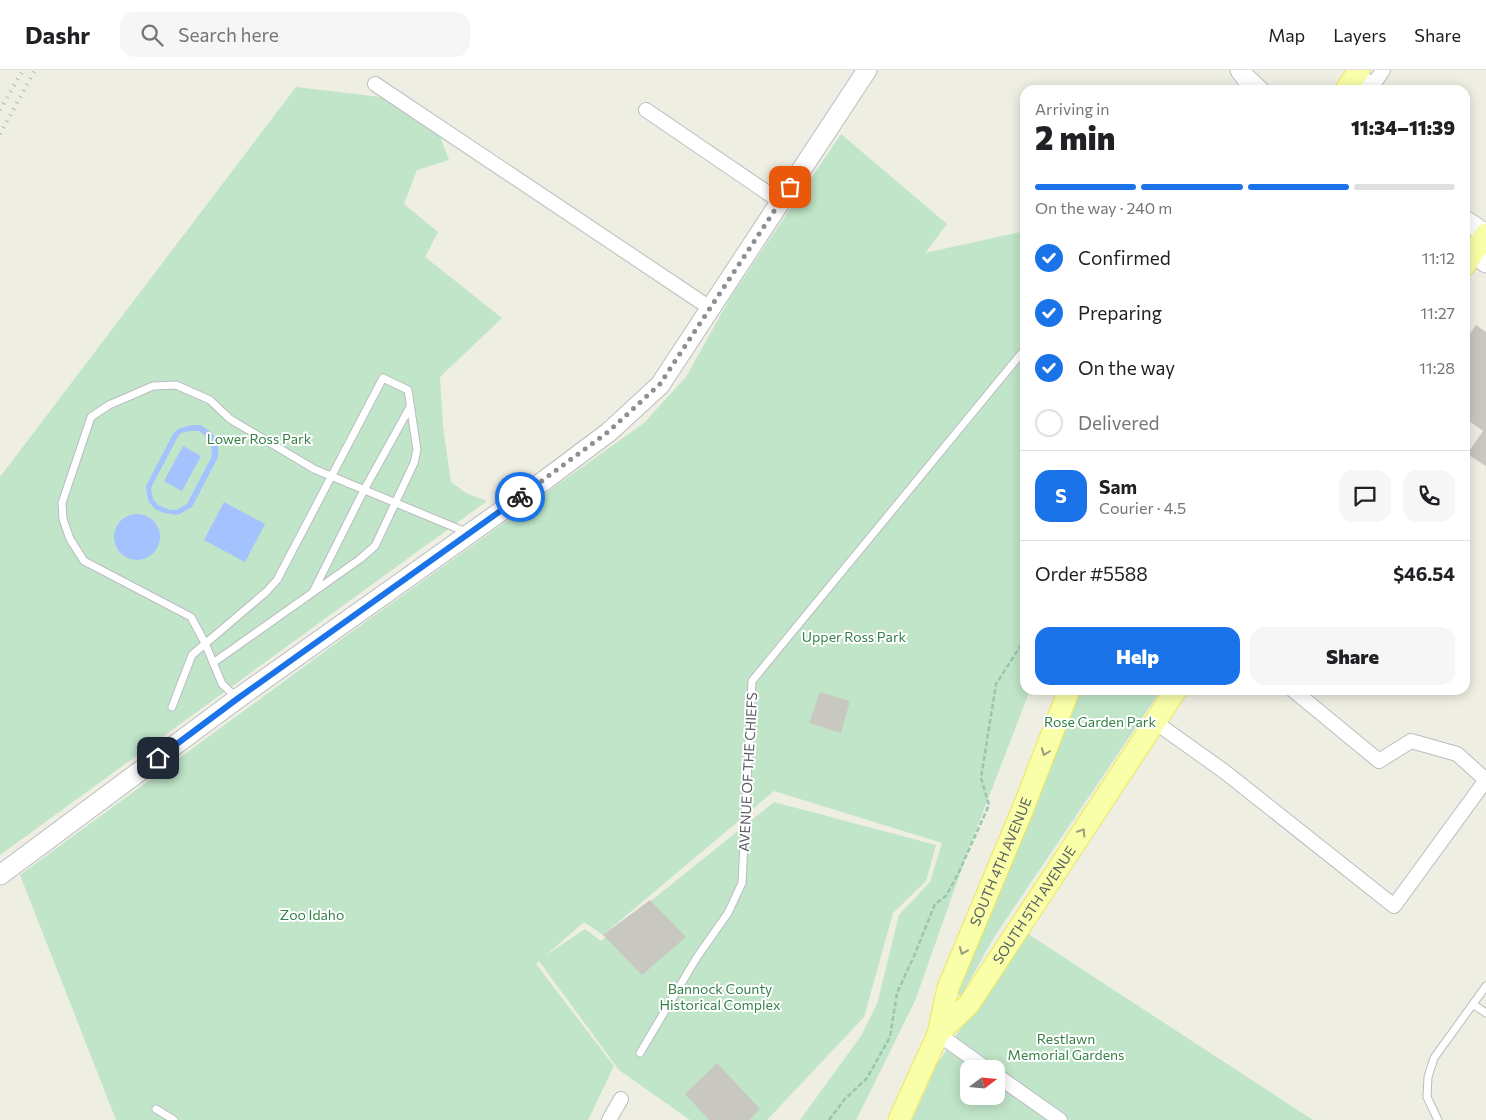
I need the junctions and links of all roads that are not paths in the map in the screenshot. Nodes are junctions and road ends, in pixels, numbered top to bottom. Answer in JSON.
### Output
{"nodes":[{"id":1,"x":867,"y":70,"type":"edge"},
{"id":2,"x":1240,"y":70,"type":"edge"},
{"id":3,"x":1383,"y":70,"type":"edge"},
{"id":4,"x":1354,"y":78,"type":"edge"},
{"id":5,"x":375,"y":84,"type":"dead end"},
{"id":6,"x":1254,"y":85,"type":"edge"},
{"id":7,"x":646,"y":110,"type":"dead end"},
{"id":8,"x":781,"y":202,"type":"junction"},
{"id":9,"x":1470,"y":223,"type":"edge"},
{"id":10,"x":1486,"y":234,"type":"edge"},
{"id":11,"x":1472,"y":257,"type":"edge"},
{"id":12,"x":710,"y":308,"type":"junction"},
{"id":13,"x":1020,"y":356,"type":"edge"},
{"id":14,"x":410,"y":406,"type":"junction"},
{"id":15,"x":332,"y":476,"type":"junction"},
{"id":16,"x":364,"y":490,"type":"junction"},
{"id":17,"x":396,"y":504,"type":"junction"},
{"id":18,"x":469,"y":534,"type":"junction"},
{"id":19,"x":312,"y":593,"type":"junction"},
{"id":20,"x":205,"y":643,"type":"junction"},
{"id":21,"x":213,"y":663,"type":"junction"},
{"id":22,"x":1067,"y":695,"type":"edge"},
{"id":23,"x":1173,"y":695,"type":"edge"},
{"id":24,"x":1299,"y":695,"type":"edge"},
{"id":25,"x":237,"y":699,"type":"junction"},
{"id":26,"x":172,"y":707,"type":"dead end"},
{"id":27,"x":1155,"y":722,"type":"junction"},
{"id":28,"x":0,"y":875,"type":"edge"},
{"id":29,"x":1486,"y":986,"type":"edge"},
{"id":30,"x":1474,"y":1005,"type":"junction"},
{"id":31,"x":1486,"y":1013,"type":"edge"},
{"id":32,"x":938,"y":1034,"type":"junction"},
{"id":33,"x":640,"y":1052,"type":"dead end"},
{"id":34,"x":974,"y":1060,"type":"edge"},
{"id":35,"x":1005,"y":1081,"type":"edge"},
{"id":36,"x":621,"y":1099,"type":"dead end"},
{"id":37,"x":156,"y":1109,"type":"dead end"},
{"id":38,"x":174,"y":1120,"type":"edge"},
{"id":39,"x":609,"y":1120,"type":"edge"},
{"id":40,"x":899,"y":1120,"type":"edge"},
{"id":41,"x":1060,"y":1120,"type":"edge"},
{"id":42,"x":1438,"y":1120,"type":"edge"}],
"edges":[{"from":1,"to":8,"type":"street"},
{"from":2,"to":6,"type":"street"},
{"from":3,"to":4,"type":"street"},
{"from":5,"to":12,"type":"street"},
{"from":7,"to":8,"type":"street"},
{"from":8,"to":12,"type":"street"},
{"from":9,"to":10,"type":"street"},
{"from":10,"to":11,"type":"main road"},
{"from":12,"to":18,"type":"street"},
{"from":13,"to":33,"type":"lane","name":"AVENUE OF THE CHIEFS"},
{"from":14,"to":15,"type":"lane"},
{"from":14,"to":16,"type":"lane"},
{"from":14,"to":17,"type":"lane"},
{"from":15,"to":16,"type":"lane"},
{"from":15,"to":20,"type":"lane"},
{"from":15,"to":20,"type":"lane"},
{"from":16,"to":17,"type":"lane"},
{"from":16,"to":19,"type":"lane"},
{"from":17,"to":18,"type":"lane"},
{"from":17,"to":19,"type":"lane"},
{"from":18,"to":25,"type":"street"},
{"from":19,"to":21,"type":"lane"},
{"from":20,"to":21,"type":"lane"},
{"from":20,"to":26,"type":"lane"},
{"from":21,"to":25,"type":"lane"},
{"from":22,"to":32,"type":"main road","name":"SOUTH 4TH AVENUE","one_way":true},
{"from":23,"to":27,"type":"main road","name":"SOUTH 5TH AVENUE"},
{"from":24,"to":27,"type":"street"},
{"from":25,"to":28,"type":"street"},
{"from":32,"to":27,"type":"main road","name":"SOUTH 5TH AVENUE","one_way":true},
{"from":29,"to":30,"type":"lane"},
{"from":30,"to":31,"type":"lane"},
{"from":30,"to":42,"type":"lane"},
{"from":32,"to":34,"type":"street"},
{"from":32,"to":40,"type":"main road","name":"SOUTH 5TH AVENUE"},
{"from":35,"to":41,"type":"street"},
{"from":36,"to":39,"type":"street"},
{"from":37,"to":38,"type":"lane"}]}
